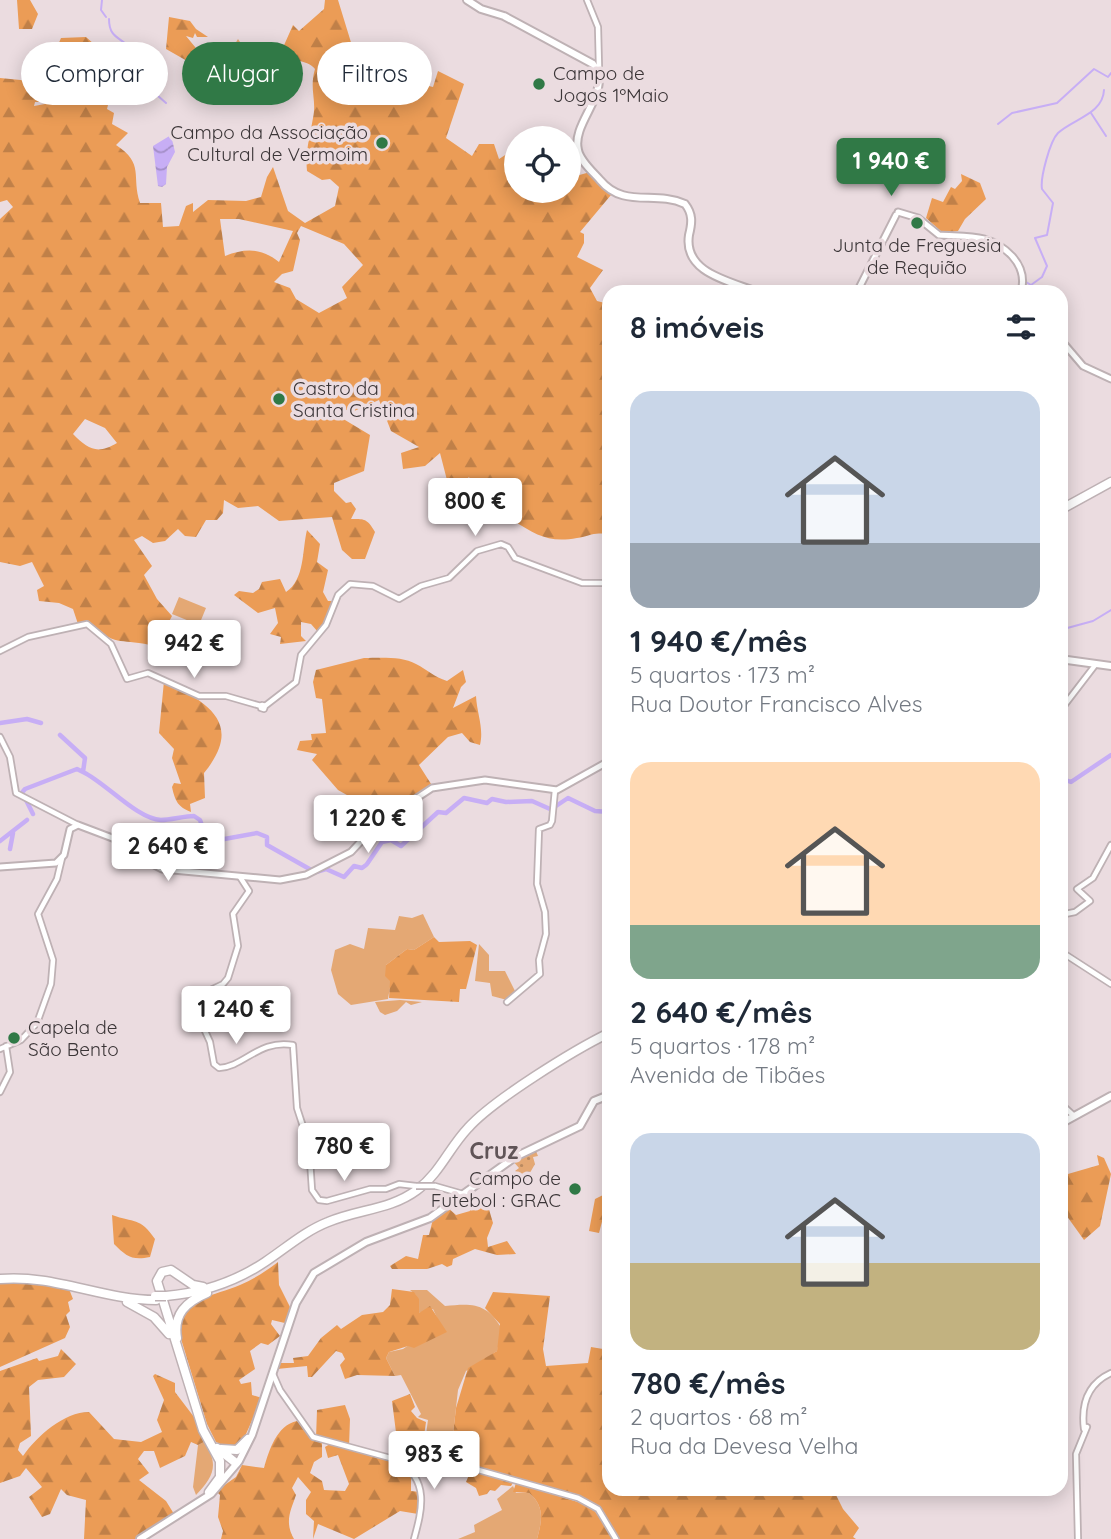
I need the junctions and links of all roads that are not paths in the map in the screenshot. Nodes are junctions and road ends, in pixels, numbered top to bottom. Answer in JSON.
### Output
{"nodes":[{"id":1,"x":467,"y":0,"type":"edge"},
{"id":2,"x":587,"y":0,"type":"edge"},
{"id":3,"x":598,"y":66,"type":"junction"},
{"id":4,"x":742,"y":285,"type":"edge"},
{"id":5,"x":861,"y":285,"type":"edge"},
{"id":6,"x":1023,"y":285,"type":"edge"},
{"id":7,"x":1068,"y":348,"type":"edge"},
{"id":8,"x":1111,"y":379,"type":"edge"},
{"id":9,"x":1111,"y":484,"type":"edge"},
{"id":10,"x":1068,"y":508,"type":"edge"},
{"id":11,"x":602,"y":583,"type":"edge"},
{"id":12,"x":0,"y":651,"type":"edge"},
{"id":13,"x":1068,"y":661,"type":"edge"},
{"id":14,"x":1094,"y":666,"type":"junction"},
{"id":15,"x":1111,"y":666,"type":"edge"},
{"id":16,"x":1068,"y":700,"type":"edge"},
{"id":17,"x":1,"y":740,"type":"edge"},
{"id":18,"x":602,"y":765,"type":"edge"},
{"id":19,"x":555,"y":790,"type":"junction"},
{"id":20,"x":72,"y":825,"type":"junction"},
{"id":21,"x":1111,"y":845,"type":"edge"},
{"id":22,"x":0,"y":867,"type":"edge"},
{"id":23,"x":56,"y":868,"type":"junction"},
{"id":24,"x":240,"y":877,"type":"junction"},
{"id":25,"x":1068,"y":913,"type":"edge"},
{"id":26,"x":1068,"y":956,"type":"edge"},
{"id":27,"x":1111,"y":984,"type":"edge"},
{"id":28,"x":507,"y":1002,"type":"dead end"},
{"id":29,"x":602,"y":1040,"type":"edge"},
{"id":30,"x":3,"y":1048,"type":"edge"},
{"id":31,"x":0,"y":1091,"type":"edge"},
{"id":32,"x":1111,"y":1097,"type":"edge"},
{"id":33,"x":602,"y":1098,"type":"edge"},
{"id":34,"x":1068,"y":1111,"type":"edge"},
{"id":35,"x":1073,"y":1116,"type":"junction"},
{"id":36,"x":1068,"y":1119,"type":"edge"},
{"id":37,"x":461,"y":1194,"type":"junction"},
{"id":38,"x":0,"y":1277,"type":"edge"},
{"id":39,"x":211,"y":1290,"type":"junction"},
{"id":40,"x":104,"y":1295,"type":"junction"},
{"id":41,"x":167,"y":1297,"type":"junction"},
{"id":42,"x":156,"y":1298,"type":"junction"},
{"id":43,"x":178,"y":1349,"type":"junction"},
{"id":44,"x":1111,"y":1373,"type":"edge"},
{"id":45,"x":275,"y":1386,"type":"junction"},
{"id":46,"x":253,"y":1430,"type":"junction"},
{"id":47,"x":248,"y":1439,"type":"junction"},
{"id":48,"x":214,"y":1447,"type":"junction"},
{"id":49,"x":397,"y":1459,"type":"junction"},
{"id":50,"x":236,"y":1465,"type":"junction"},
{"id":51,"x":210,"y":1493,"type":"junction"},
{"id":52,"x":140,"y":1539,"type":"edge"},
{"id":53,"x":414,"y":1539,"type":"edge"},
{"id":54,"x":616,"y":1539,"type":"edge"},
{"id":55,"x":1077,"y":1539,"type":"edge"}],
"edges":[{"from":1,"to":3,"type":"main road"},
{"from":2,"to":3,"type":"street"},
{"from":3,"to":4,"type":"main road"},
{"from":5,"to":6,"type":"main road"},
{"from":7,"to":8,"type":"main road"},
{"from":9,"to":10,"type":"highway"},
{"from":11,"to":12,"type":"street"},
{"from":13,"to":14,"type":"main road"},
{"from":14,"to":15,"type":"main road"},
{"from":14,"to":16,"type":"street"},
{"from":17,"to":20,"type":"street"},
{"from":18,"to":19,"type":"main road"},
{"from":19,"to":24,"type":"main road"},
{"from":19,"to":28,"type":"street"},
{"from":20,"to":23,"type":"main road"},
{"from":20,"to":24,"type":"main road"},
{"from":21,"to":25,"type":"street"},
{"from":22,"to":23,"type":"main road"},
{"from":23,"to":30,"type":"street"},
{"from":24,"to":37,"type":"street","bridge":true},
{"from":26,"to":27,"type":"street"},
{"from":29,"to":39,"type":"highway"},
{"from":30,"to":31,"type":"street"},
{"from":32,"to":35,"type":"main road"},
{"from":33,"to":37,"type":"main road"},
{"from":34,"to":35,"type":"street"},
{"from":35,"to":36,"type":"main road"},
{"from":37,"to":45,"type":"main road"},
{"from":38,"to":40,"type":"highway"},
{"from":38,"to":42,"type":"highway"},
{"from":39,"to":41,"type":"highway"},
{"from":39,"to":43,"type":"highway"},
{"from":39,"to":43,"type":"highway"},
{"from":40,"to":42,"type":"highway"},
{"from":40,"to":43,"type":"highway"},
{"from":41,"to":42,"type":"highway","bridge":true},
{"from":41,"to":43,"type":"highway"},
{"from":43,"to":48,"type":"highway"},
{"from":44,"to":55,"type":"street"},
{"from":45,"to":46,"type":"main road"},
{"from":45,"to":49,"type":"street"},
{"from":46,"to":47,"type":"main road"},
{"from":46,"to":50,"type":"main road"},
{"from":47,"to":48,"type":"highway"},
{"from":47,"to":50,"type":"main road"},
{"from":48,"to":50,"type":"highway"},
{"from":48,"to":51,"type":"highway"},
{"from":49,"to":53,"type":"street"},
{"from":49,"to":54,"type":"street"},
{"from":50,"to":51,"type":"main road"},
{"from":51,"to":52,"type":"main road"}]}
